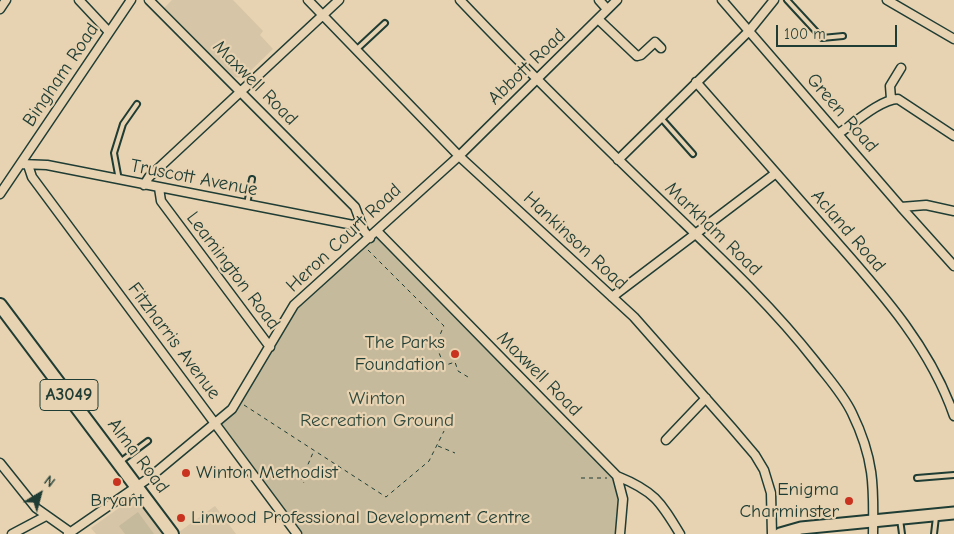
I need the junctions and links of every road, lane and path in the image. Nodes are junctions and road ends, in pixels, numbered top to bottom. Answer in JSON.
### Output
{"nodes":[{"id":1,"x":6,"y":0,"type":"edge"},
{"id":2,"x":80,"y":0,"type":"edge"},
{"id":3,"x":131,"y":0,"type":"edge"},
{"id":4,"x":149,"y":0,"type":"edge"},
{"id":5,"x":308,"y":0,"type":"edge"},
{"id":6,"x":340,"y":0,"type":"edge"},
{"id":7,"x":460,"y":0,"type":"edge"},
{"id":8,"x":599,"y":0,"type":"edge"},
{"id":9,"x":617,"y":0,"type":"edge"},
{"id":10,"x":722,"y":0,"type":"edge"},
{"id":11,"x":774,"y":0,"type":"edge"},
{"id":12,"x":786,"y":0,"type":"edge"},
{"id":13,"x":887,"y":0,"type":"edge"},
{"id":14,"x":0,"y":9,"type":"edge"},
{"id":15,"x":607,"y":9,"type":"junction"},
{"id":16,"x":323,"y":16,"type":"junction"},
{"id":17,"x":598,"y":19,"type":"junction"},
{"id":18,"x":385,"y":22,"type":"dead end"},
{"id":19,"x":749,"y":31,"type":"junction"},
{"id":20,"x":109,"y":32,"type":"junction"},
{"id":21,"x":843,"y":36,"type":"dead end"},
{"id":22,"x":954,"y":39,"type":"edge"},
{"id":23,"x":661,"y":48,"type":"dead end"},
{"id":24,"x":356,"y":50,"type":"junction"},
{"id":25,"x":901,"y":68,"type":"dead end"},
{"id":26,"x":537,"y":80,"type":"junction"},
{"id":27,"x":696,"y":82,"type":"junction"},
{"id":28,"x":241,"y":92,"type":"junction"},
{"id":29,"x":891,"y":99,"type":"junction"},
{"id":30,"x":138,"y":104,"type":"dead end"},
{"id":31,"x":661,"y":118,"type":"junction"},
{"id":32,"x":838,"y":134,"type":"junction"},
{"id":33,"x":954,"y":136,"type":"edge"},
{"id":34,"x":693,"y":154,"type":"dead end"},
{"id":35,"x":458,"y":156,"type":"junction"},
{"id":36,"x":618,"y":160,"type":"junction"},
{"id":37,"x":24,"y":164,"type":"junction"},
{"id":38,"x":776,"y":173,"type":"junction"},
{"id":39,"x":252,"y":179,"type":"dead end"},
{"id":40,"x":119,"y":180,"type":"junction"},
{"id":41,"x":144,"y":185,"type":"junction"},
{"id":42,"x":159,"y":188,"type":"junction"},
{"id":43,"x":0,"y":194,"type":"edge"},
{"id":44,"x":247,"y":205,"type":"junction"},
{"id":45,"x":901,"y":206,"type":"junction"},
{"id":46,"x":954,"y":211,"type":"edge"},
{"id":47,"x":360,"y":222,"type":"junction"},
{"id":48,"x":377,"y":231,"type":"junction"},
{"id":49,"x":695,"y":234,"type":"junction"},
{"id":50,"x":370,"y":238,"type":"junction"},
{"id":51,"x":362,"y":245,"type":"junction"},
{"id":52,"x":954,"y":266,"type":"edge"},
{"id":53,"x":612,"y":297,"type":"junction"},
{"id":54,"x":0,"y":305,"type":"edge"},
{"id":55,"x":270,"y":347,"type":"junction"},
{"id":56,"x":468,"y":377,"type":"dead end"},
{"id":57,"x":706,"y":398,"type":"junction"},
{"id":58,"x":237,"y":401,"type":"junction"},
{"id":59,"x":954,"y":416,"type":"edge"},
{"id":60,"x":216,"y":424,"type":"junction"},
{"id":61,"x":444,"y":431,"type":"dead end"},
{"id":62,"x":666,"y":440,"type":"dead end"},
{"id":63,"x":148,"y":441,"type":"dead end"},
{"id":64,"x":437,"y":446,"type":"junction"},
{"id":65,"x":315,"y":451,"type":"junction"},
{"id":66,"x":455,"y":453,"type":"dead end"},
{"id":67,"x":120,"y":462,"type":"junction"},
{"id":68,"x":0,"y":463,"type":"edge"},
{"id":69,"x":293,"y":469,"type":"dead end"},
{"id":70,"x":954,"y":475,"type":"edge"},
{"id":71,"x":298,"y":476,"type":"junction"},
{"id":72,"x":617,"y":477,"type":"junction"},
{"id":73,"x":581,"y":478,"type":"dead end"},
{"id":74,"x":917,"y":478,"type":"dead end"},
{"id":75,"x":304,"y":483,"type":"dead end"},
{"id":76,"x":138,"y":486,"type":"junction"},
{"id":77,"x":954,"y":513,"type":"edge"},
{"id":78,"x":937,"y":515,"type":"junction"},
{"id":79,"x":46,"y":516,"type":"junction"},
{"id":80,"x":900,"y":518,"type":"junction"},
{"id":81,"x":873,"y":521,"type":"junction"},
{"id":82,"x":69,"y":533,"type":"edge"},
{"id":83,"x":12,"y":534,"type":"edge"},
{"id":84,"x":172,"y":534,"type":"edge"},
{"id":85,"x":297,"y":534,"type":"edge"},
{"id":86,"x":620,"y":534,"type":"edge"},
{"id":87,"x":680,"y":534,"type":"edge"},
{"id":88,"x":772,"y":534,"type":"edge"},
{"id":89,"x":780,"y":534,"type":"edge"},
{"id":90,"x":873,"y":534,"type":"edge"},
{"id":91,"x":902,"y":534,"type":"edge"},
{"id":92,"x":934,"y":534,"type":"edge"}],
"edges":[{"from":1,"to":14,"type":"street"},
{"from":2,"to":20,"type":"street"},
{"from":3,"to":20,"type":"street","name":"Bingham Road"},
{"from":4,"to":28,"type":"street","name":"Maxwell Road"},
{"from":5,"to":16,"type":"street","name":"Hankinson Road"},
{"from":6,"to":16,"type":"street"},
{"from":7,"to":26,"type":"street","name":"Markham Road"},
{"from":8,"to":15,"type":"street"},
{"from":9,"to":15,"type":"street","name":"Abbott Road"},
{"from":10,"to":19,"type":"street","name":"Green Road"},
{"from":11,"to":19,"type":"street"},
{"from":12,"to":21,"type":"lane"},
{"from":13,"to":22,"type":"street"},
{"from":15,"to":17,"type":"street","name":"Abbott Road"},
{"from":16,"to":24,"type":"street","name":"Hankinson Road"},
{"from":16,"to":28,"type":"street"},
{"from":17,"to":23,"type":"street"},
{"from":17,"to":26,"type":"street","name":"Abbott Road"},
{"from":18,"to":24,"type":"lane"},
{"from":19,"to":27,"type":"street"},
{"from":19,"to":32,"type":"street","name":"Green Road"},
{"from":20,"to":37,"type":"street","name":"Bingham Road"},
{"from":24,"to":35,"type":"street","name":"Hankinson Road"},
{"from":25,"to":29,"type":"street"},
{"from":26,"to":35,"type":"street","name":"Abbott Road"},
{"from":26,"to":36,"type":"street","name":"Markham Road"},
{"from":27,"to":31,"type":"street"},
{"from":27,"to":38,"type":"street","name":"Acland Road"},
{"from":28,"to":41,"type":"street"},
{"from":28,"to":47,"type":"street","name":"Maxwell Road"},
{"from":29,"to":32,"type":"street"},
{"from":29,"to":33,"type":"street"},
{"from":30,"to":40,"type":"lane"},
{"from":31,"to":34,"type":"lane"},
{"from":31,"to":36,"type":"street"},
{"from":32,"to":45,"type":"street","name":"Green Road"},
{"from":35,"to":48,"type":"street","name":"Heron Court Road"},
{"from":35,"to":53,"type":"street","name":"Hankinson Road"},
{"from":36,"to":49,"type":"street","name":"Markham Road"},
{"from":37,"to":40,"type":"street","name":"Truscott Avenue"},
{"from":37,"to":43,"type":"street","name":"Bingham Road"},
{"from":37,"to":60,"type":"street","name":"Fitzharris Avenue"},
{"from":38,"to":49,"type":"street"},
{"from":38,"to":59,"type":"street","name":"Acland Road"},
{"from":39,"to":44,"type":"lane"},
{"from":40,"to":41,"type":"street","name":"Truscott Avenue"},
{"from":41,"to":42,"type":"street","name":"Truscott Avenue"},
{"from":42,"to":44,"type":"street","name":"Truscott Avenue"},
{"from":42,"to":55,"type":"street","name":"Leamington Road"},
{"from":44,"to":47,"type":"street","name":"Truscott Avenue"},
{"from":45,"to":46,"type":"street"},
{"from":45,"to":52,"type":"street","name":"Green Road"},
{"from":47,"to":50,"type":"street","name":"Maxwell Road"},
{"from":48,"to":50,"type":"street","name":"Heron Court Road"},
{"from":48,"to":72,"type":"street","name":"Maxwell Road"},
{"from":49,"to":53,"type":"street"},
{"from":49,"to":81,"type":"street","name":"Markham Road"},
{"from":50,"to":51,"type":"street","name":"Heron Court Road"},
{"from":51,"to":55,"type":"street","name":"Heron Court Road"},
{"from":51,"to":56,"type":"path"},
{"from":53,"to":57,"type":"street","name":"Hankinson Road"},
{"from":54,"to":67,"type":"main road","name":"Alma Road","number":"A3049"},
{"from":55,"to":58,"type":"street","name":"Heron Court Road"},
{"from":57,"to":62,"type":"street"},
{"from":57,"to":88,"type":"street","name":"Hankinson Road"},
{"from":58,"to":60,"type":"street","name":"Heron Court Road"},
{"from":58,"to":65,"type":"path"},
{"from":60,"to":76,"type":"street","name":"Heron Court Road"},
{"from":60,"to":85,"type":"street","name":"Fitzharris Avenue"},
{"from":61,"to":64,"type":"path"},
{"from":63,"to":67,"type":"lane"},
{"from":64,"to":65,"type":"path"},
{"from":64,"to":66,"type":"path"},
{"from":65,"to":71,"type":"path"},
{"from":67,"to":76,"type":"main road","name":"Alma Road","number":"A3049"},
{"from":68,"to":79,"type":"street"},
{"from":69,"to":71,"type":"path"},
{"from":70,"to":74,"type":"lane"},
{"from":71,"to":75,"type":"path"},
{"from":72,"to":73,"type":"path"},
{"from":72,"to":86,"type":"street"},
{"from":72,"to":87,"type":"street","name":"Maxwell Road"},
{"from":76,"to":82,"type":"street","name":"Heron Court Road"},
{"from":76,"to":84,"type":"main road","name":"Alma Road","number":"A3049"},
{"from":77,"to":78,"type":"main road"},
{"from":78,"to":80,"type":"main road"},
{"from":78,"to":92,"type":"lane"},
{"from":79,"to":82,"type":"street"},
{"from":79,"to":83,"type":"street"},
{"from":80,"to":81,"type":"main road"},
{"from":80,"to":91,"type":"lane"},
{"from":81,"to":89,"type":"main road"},
{"from":81,"to":90,"type":"street","name":"Markham Road"}]}
